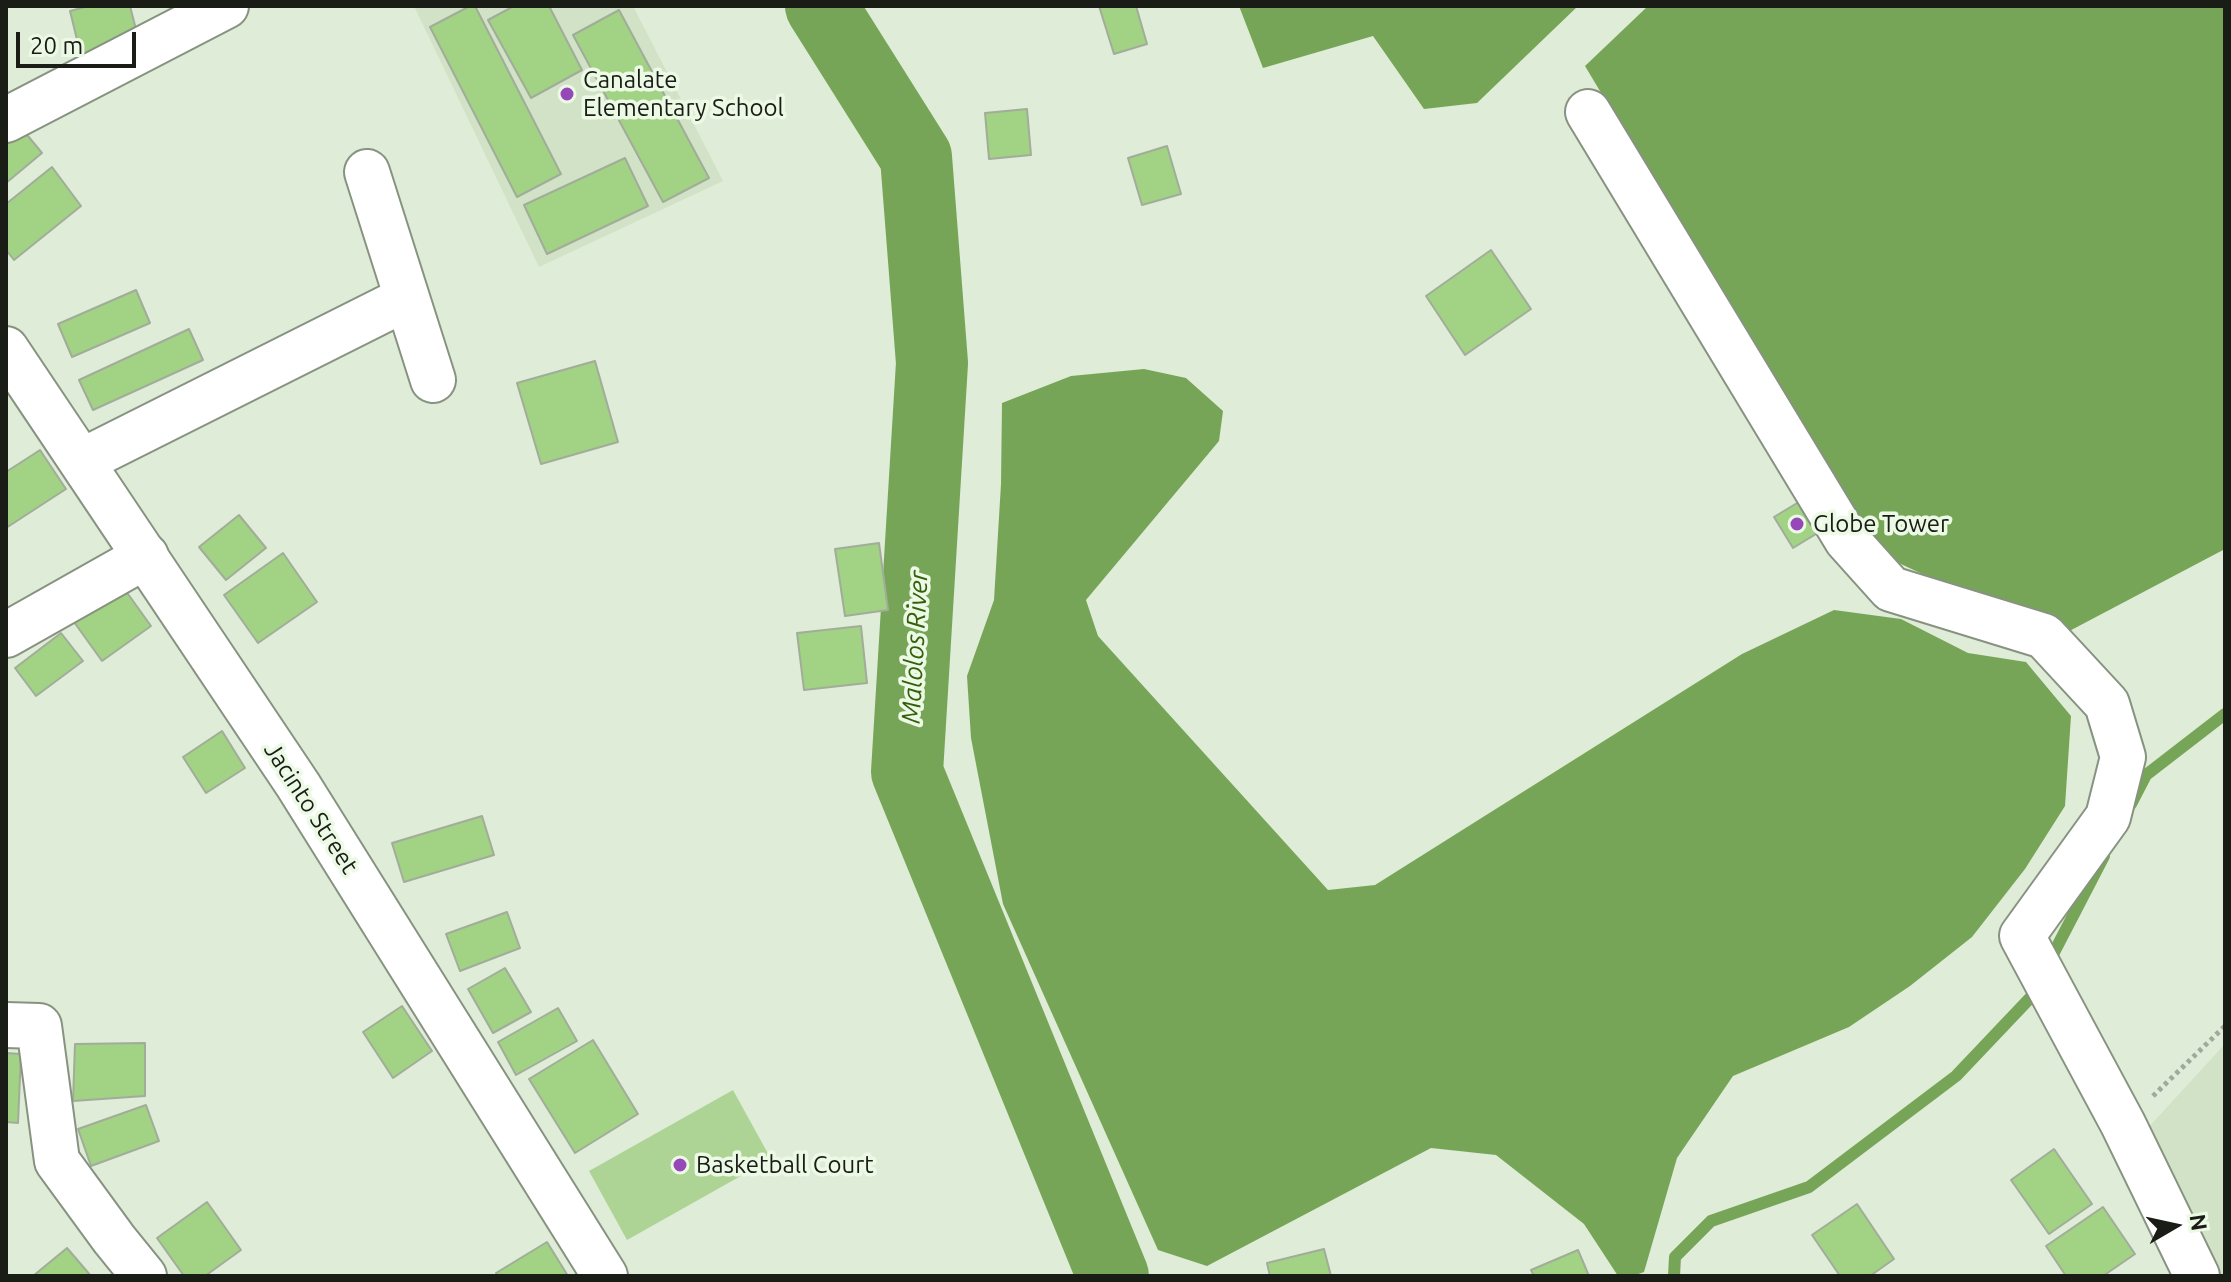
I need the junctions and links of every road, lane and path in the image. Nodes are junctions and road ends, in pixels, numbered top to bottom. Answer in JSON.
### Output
{"nodes":[{"id":1,"x":226,"y":6,"type":"edge"},
{"id":2,"x":1588,"y":112,"type":"dead end"},
{"id":3,"x":6,"y":120,"type":"edge"},
{"id":4,"x":367,"y":172,"type":"dead end"},
{"id":5,"x":407,"y":298,"type":"junction"},
{"id":6,"x":11,"y":369,"type":"edge"},
{"id":7,"x":433,"y":380,"type":"dead end"},
{"id":8,"x":82,"y":461,"type":"junction"},
{"id":9,"x":146,"y":556,"type":"junction"},
{"id":10,"x":6,"y":635,"type":"edge"},
{"id":11,"x":6,"y":1025,"type":"edge"},
{"id":12,"x":2225,"y":1026,"type":"edge"},
{"id":13,"x":2123,"y":1124,"type":"junction"},
{"id":14,"x":144,"y":1276,"type":"edge"},
{"id":15,"x":605,"y":1276,"type":"edge"},
{"id":16,"x":2197,"y":1276,"type":"edge"}],
"edges":[{"from":1,"to":3,"type":"main road"},
{"from":2,"to":13,"type":"main road"},
{"from":4,"to":5,"type":"main road"},
{"from":5,"to":7,"type":"main road"},
{"from":5,"to":8,"type":"main road"},
{"from":6,"to":8,"type":"main road","name":"Jacinto Street"},
{"from":8,"to":9,"type":"main road","name":"Jacinto Street"},
{"from":9,"to":10,"type":"main road"},
{"from":9,"to":15,"type":"main road","name":"Jacinto Street"},
{"from":11,"to":14,"type":"main road"},
{"from":12,"to":13,"type":"path"},
{"from":13,"to":16,"type":"main road"}]}
